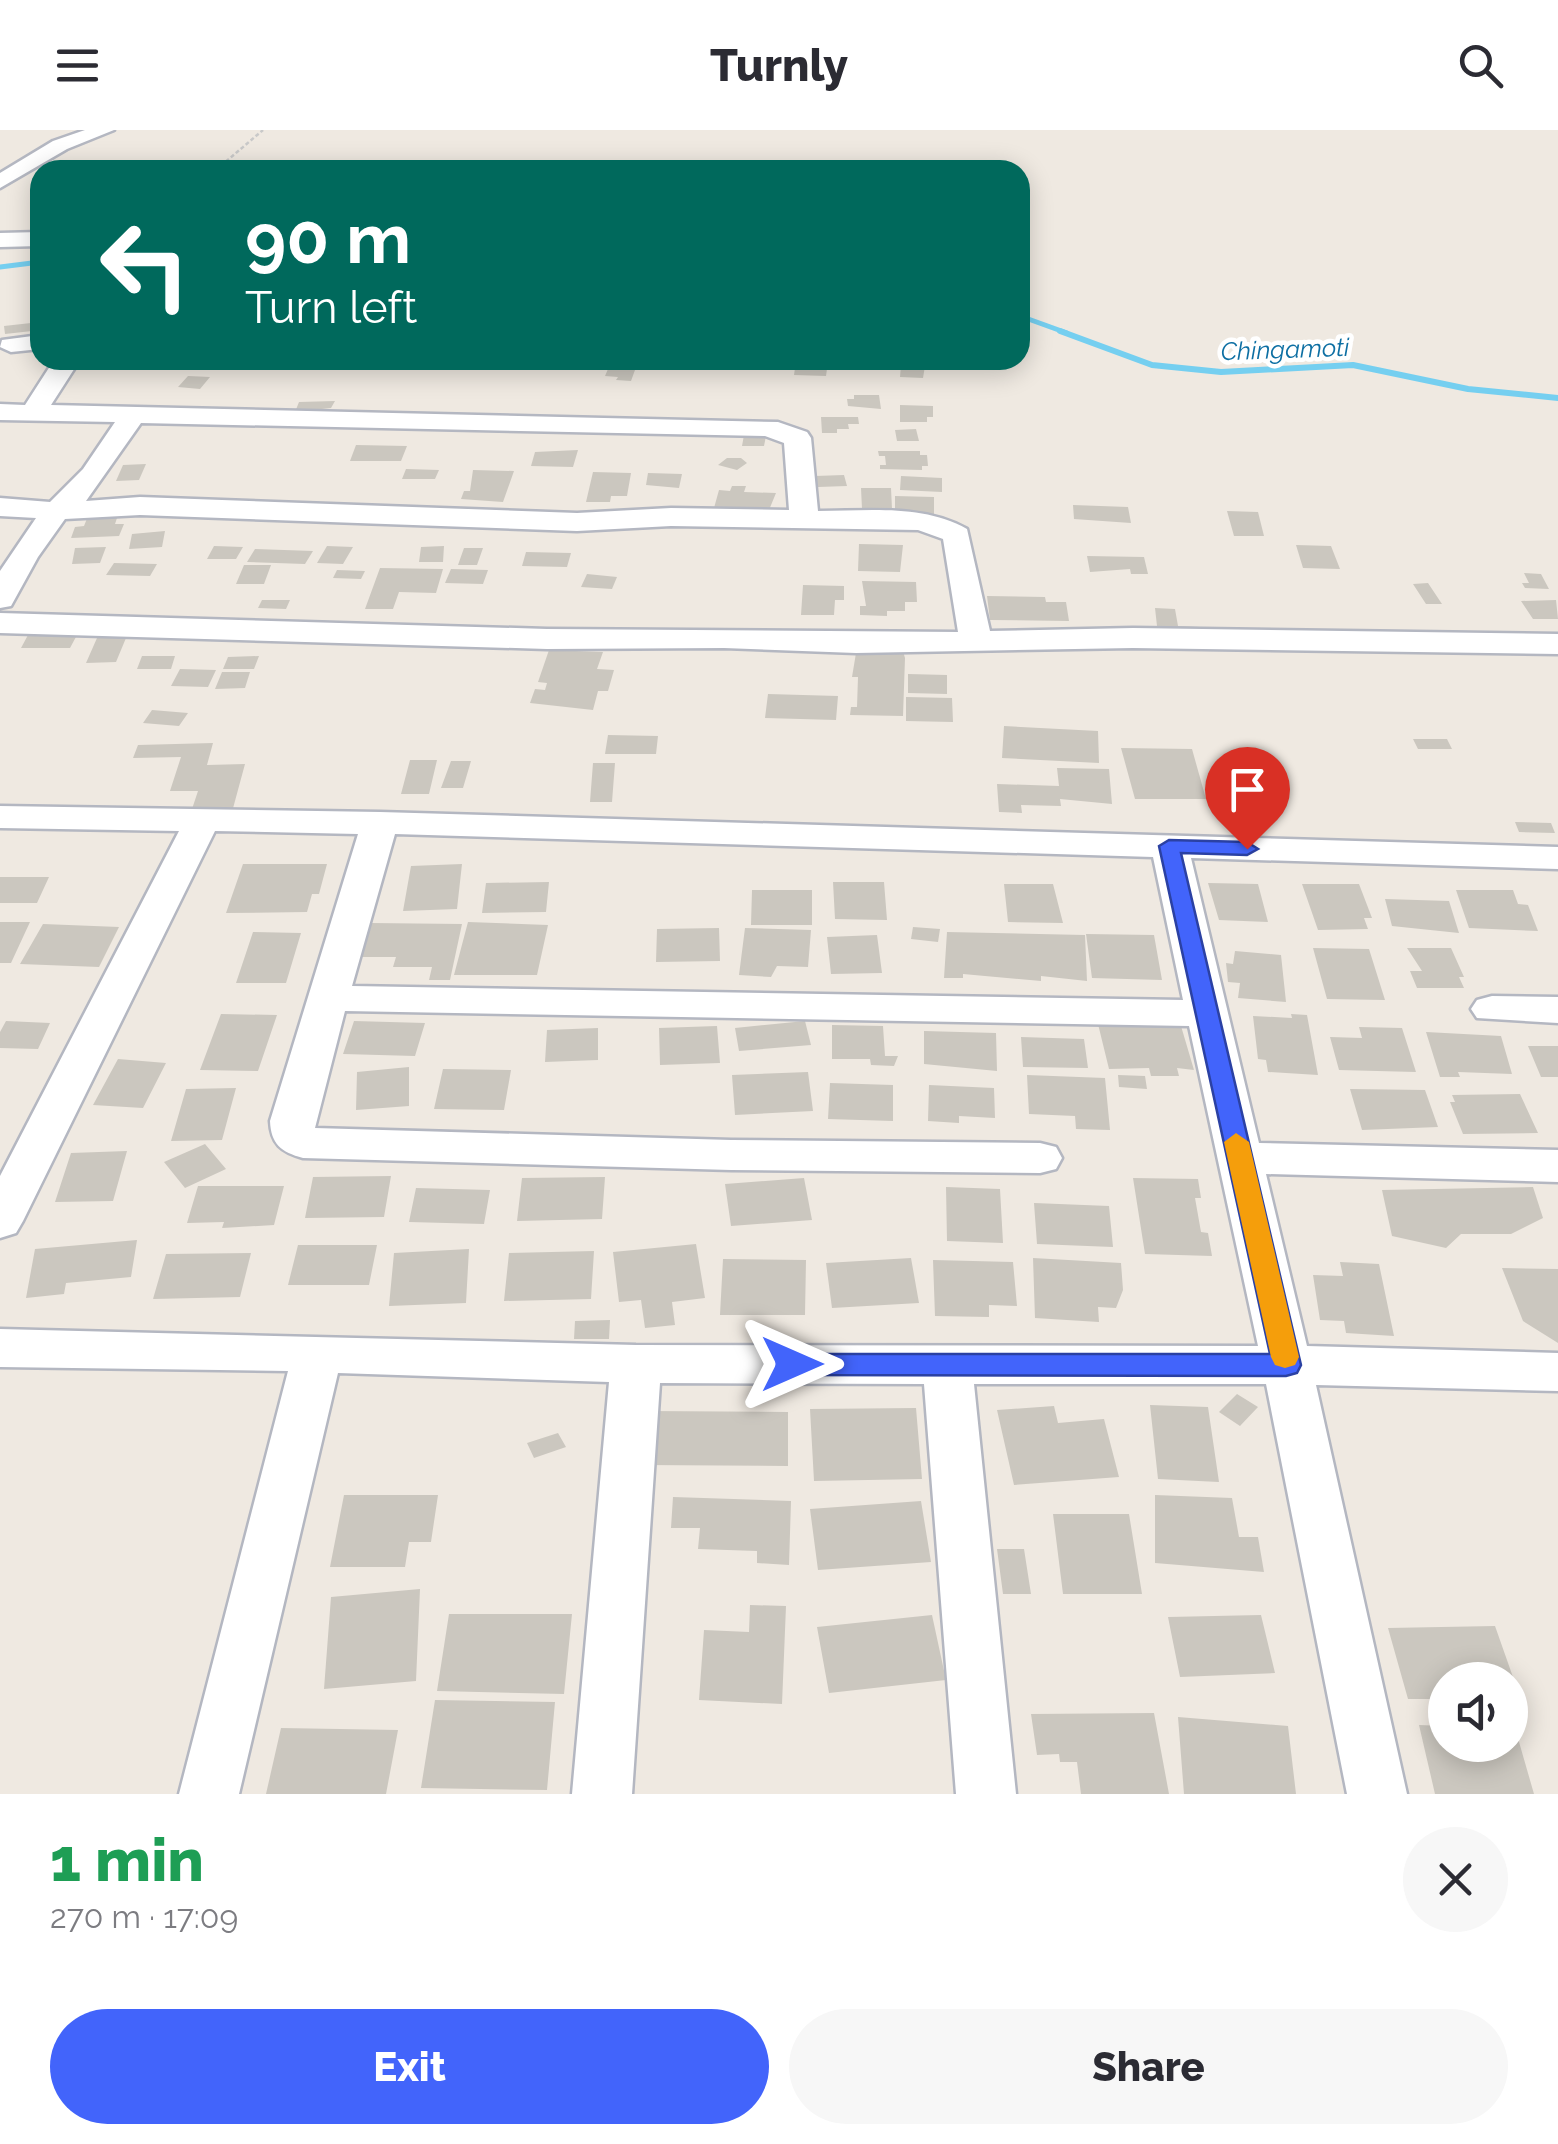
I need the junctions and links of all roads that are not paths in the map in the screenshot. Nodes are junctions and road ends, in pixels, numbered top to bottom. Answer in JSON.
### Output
{"nodes":[{"id":1,"x":104,"y":130,"type":"edge"},
{"id":2,"x":32,"y":160,"type":"edge"},
{"id":3,"x":30,"y":161,"type":"edge"},
{"id":4,"x":0,"y":182,"type":"edge"},
{"id":5,"x":30,"y":239,"type":"edge"},
{"id":6,"x":0,"y":240,"type":"edge"},
{"id":7,"x":30,"y":343,"type":"edge"},
{"id":8,"x":10,"y":345,"type":"dead end"},
{"id":9,"x":60,"y":370,"type":"edge"},
{"id":10,"x":0,"y":412,"type":"edge"},
{"id":11,"x":33,"y":412,"type":"junction"},
{"id":12,"x":132,"y":415,"type":"junction"},
{"id":13,"x":0,"y":507,"type":"edge"},
{"id":14,"x":56,"y":511,"type":"junction"},
{"id":15,"x":804,"y":517,"type":"junction"},
{"id":16,"x":0,"y":598,"type":"edge"},
{"id":17,"x":0,"y":623,"type":"edge"},
{"id":18,"x":976,"y":641,"type":"junction"},
{"id":19,"x":1558,"y":644,"type":"edge"},
{"id":20,"x":0,"y":817,"type":"edge"},
{"id":21,"x":202,"y":821,"type":"junction"},
{"id":22,"x":380,"y":824,"type":"junction"},
{"id":23,"x":1169,"y":846,"type":"junction"},
{"id":24,"x":1558,"y":858,"type":"edge"},
{"id":25,"x":326,"y":998,"type":"junction"},
{"id":26,"x":1492,"y":1008,"type":"dead end"},
{"id":27,"x":1558,"y":1010,"type":"edge"},
{"id":28,"x":1205,"y":1013,"type":"junction"},
{"id":29,"x":1040,"y":1158,"type":"dead end"},
{"id":30,"x":1240,"y":1158,"type":"junction"},
{"id":31,"x":1558,"y":1166,"type":"edge"},
{"id":32,"x":0,"y":1220,"type":"edge"},
{"id":33,"x":0,"y":1348,"type":"edge"},
{"id":34,"x":318,"y":1353,"type":"junction"},
{"id":35,"x":636,"y":1364,"type":"junction"},
{"id":36,"x":947,"y":1365,"type":"junction"},
{"id":37,"x":1286,"y":1365,"type":"junction"},
{"id":38,"x":1558,"y":1372,"type":"edge"},
{"id":39,"x":209,"y":1794,"type":"edge"},
{"id":40,"x":602,"y":1794,"type":"edge"},
{"id":41,"x":986,"y":1794,"type":"edge"},
{"id":42,"x":1377,"y":1794,"type":"edge"}],
"edges":[{"from":1,"to":2,"type":"street"},
{"from":3,"to":4,"type":"street"},
{"from":5,"to":6,"type":"street"},
{"from":7,"to":8,"type":"street"},
{"from":9,"to":11,"type":"street"},
{"from":10,"to":11,"type":"street"},
{"from":11,"to":12,"type":"street"},
{"from":12,"to":14,"type":"street"},
{"from":12,"to":15,"type":"street"},
{"from":13,"to":14,"type":"street"},
{"from":14,"to":15,"type":"street"},
{"from":14,"to":16,"type":"street"},
{"from":15,"to":18,"type":"street"},
{"from":17,"to":18,"type":"street"},
{"from":18,"to":19,"type":"street"},
{"from":20,"to":21,"type":"street"},
{"from":21,"to":22,"type":"street"},
{"from":21,"to":32,"type":"street"},
{"from":22,"to":23,"type":"street"},
{"from":22,"to":25,"type":"street"},
{"from":23,"to":24,"type":"street"},
{"from":23,"to":28,"type":"street"},
{"from":25,"to":28,"type":"street"},
{"from":25,"to":29,"type":"street"},
{"from":26,"to":27,"type":"street"},
{"from":28,"to":30,"type":"street"},
{"from":30,"to":31,"type":"street"},
{"from":30,"to":37,"type":"street"},
{"from":33,"to":34,"type":"street"},
{"from":34,"to":35,"type":"street"},
{"from":34,"to":39,"type":"street"},
{"from":35,"to":36,"type":"street"},
{"from":35,"to":40,"type":"street"},
{"from":36,"to":37,"type":"street"},
{"from":36,"to":41,"type":"street"},
{"from":37,"to":38,"type":"street"},
{"from":37,"to":42,"type":"street"}]}
